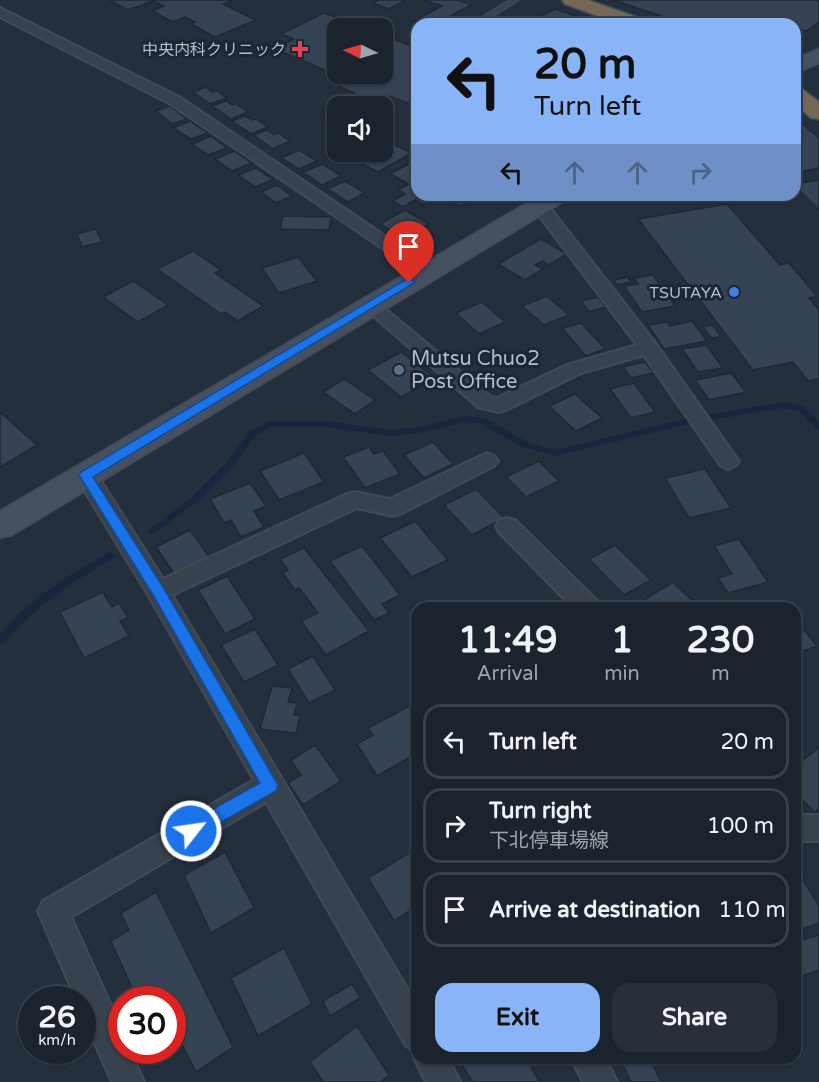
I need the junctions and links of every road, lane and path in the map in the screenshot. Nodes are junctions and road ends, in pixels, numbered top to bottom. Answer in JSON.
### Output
{"nodes":[{"id":1,"x":515,"y":0,"type":"edge"},
{"id":2,"x":571,"y":0,"type":"edge"},
{"id":3,"x":0,"y":12,"type":"edge"},
{"id":4,"x":485,"y":18,"type":"edge"},
{"id":5,"x":621,"y":18,"type":"edge"},
{"id":6,"x":819,"y":55,"type":"edge"},
{"id":7,"x":801,"y":64,"type":"edge"},
{"id":8,"x":801,"y":98,"type":"edge"},
{"id":9,"x":819,"y":113,"type":"edge"},
{"id":10,"x":547,"y":201,"type":"edge"},
{"id":11,"x":550,"y":201,"type":"edge"},
{"id":12,"x":428,"y":271,"type":"junction"},
{"id":13,"x":371,"y":306,"type":"junction"},
{"id":14,"x":649,"y":348,"type":"junction"},
{"id":15,"x":487,"y":461,"type":"dead end"},
{"id":16,"x":728,"y":461,"type":"dead end"},
{"id":17,"x":86,"y":475,"type":"junction"},
{"id":18,"x":0,"y":526,"type":"edge"},
{"id":19,"x":507,"y":526,"type":"dead end"},
{"id":20,"x":158,"y":591,"type":"junction"},
{"id":21,"x":583,"y":602,"type":"edge"},
{"id":22,"x":270,"y":785,"type":"junction"},
{"id":23,"x":411,"y":1025,"type":"edge"},
{"id":24,"x":434,"y":1064,"type":"edge"},
{"id":25,"x":590,"y":1064,"type":"edge"},
{"id":26,"x":128,"y":1082,"type":"edge"},
{"id":27,"x":444,"y":1082,"type":"edge"},
{"id":28,"x":601,"y":1082,"type":"edge"}],
"edges":[{"from":1,"to":4,"type":"lane"},
{"from":2,"to":5,"type":"highway"},
{"from":3,"to":12,"type":"street"},
{"from":6,"to":7,"type":"main road"},
{"from":8,"to":9,"type":"highway"},
{"from":10,"to":12,"type":"main road"},
{"from":11,"to":14,"type":"street"},
{"from":12,"to":13,"type":"main road"},
{"from":13,"to":14,"type":"street"},
{"from":13,"to":17,"type":"main road"},
{"from":14,"to":16,"type":"street"},
{"from":15,"to":20,"type":"street"},
{"from":17,"to":18,"type":"main road"},
{"from":17,"to":20,"type":"street"},
{"from":19,"to":21,"type":"street"},
{"from":20,"to":22,"type":"street"},
{"from":22,"to":23,"type":"street"},
{"from":22,"to":26,"type":"street"},
{"from":24,"to":27,"type":"street"},
{"from":25,"to":28,"type":"street"}]}
